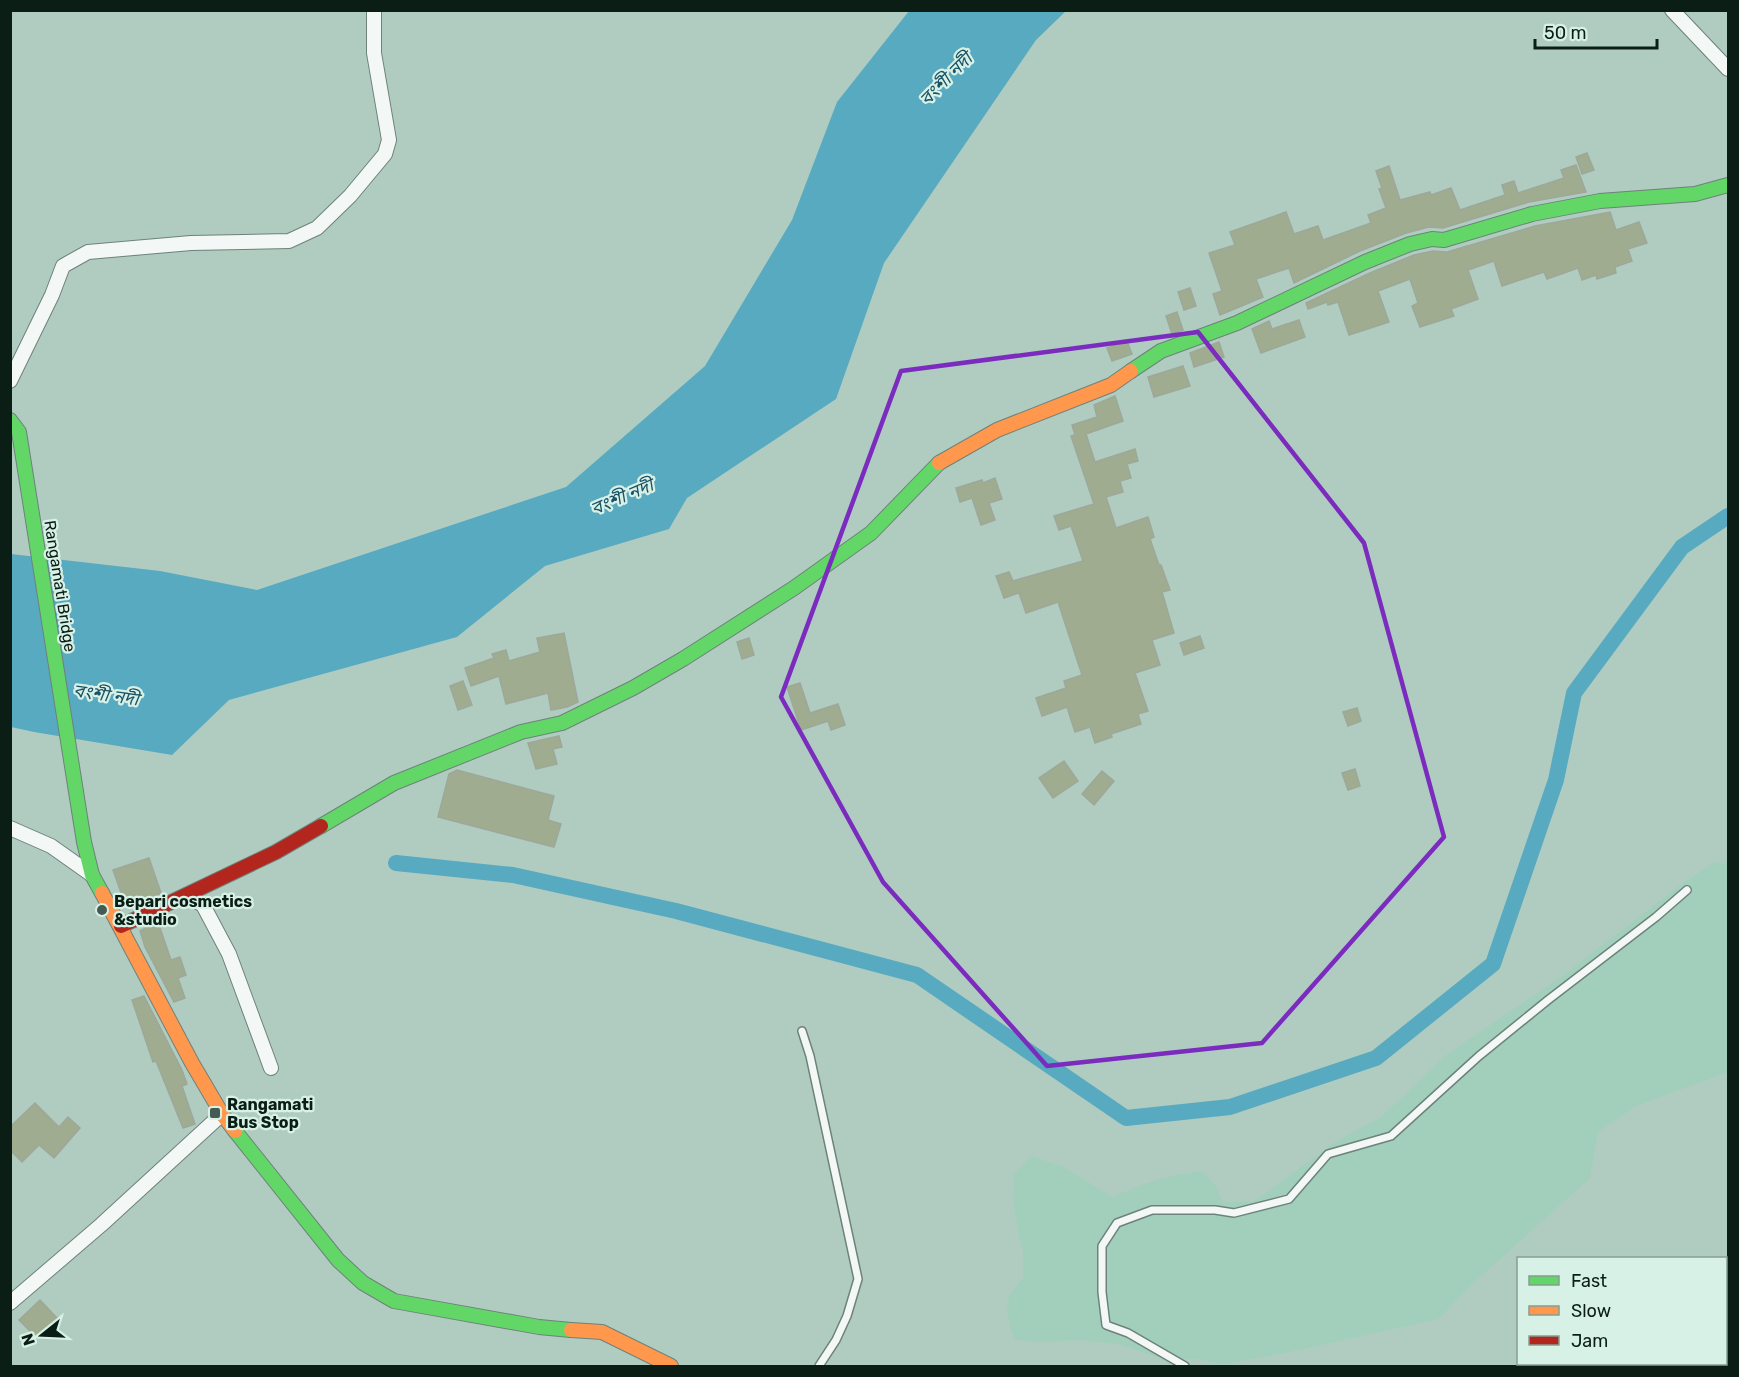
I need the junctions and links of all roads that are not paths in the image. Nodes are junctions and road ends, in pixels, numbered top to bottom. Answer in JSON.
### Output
{"nodes":[{"id":1,"x":374,"y":10,"type":"edge"},
{"id":2,"x":1672,"y":10,"type":"edge"},
{"id":3,"x":1728,"y":69,"type":"edge"},
{"id":4,"x":1728,"y":185,"type":"edge"},
{"id":5,"x":10,"y":381,"type":"edge"},
{"id":6,"x":10,"y":420,"type":"edge"},
{"id":7,"x":10,"y":828,"type":"edge"},
{"id":8,"x":92,"y":875,"type":"junction"},
{"id":9,"x":1687,"y":890,"type":"dead end"},
{"id":10,"x":187,"y":896,"type":"junction"},
{"id":11,"x":121,"y":926,"type":"junction"},
{"id":12,"x":802,"y":1031,"type":"dead end"},
{"id":13,"x":270,"y":1068,"type":"dead end"},
{"id":14,"x":222,"y":1114,"type":"junction"},
{"id":15,"x":10,"y":1304,"type":"edge"},
{"id":16,"x":671,"y":1366,"type":"edge"},
{"id":17,"x":819,"y":1366,"type":"edge"},
{"id":18,"x":1185,"y":1366,"type":"edge"}],
"edges":[{"from":1,"to":5,"type":"street"},
{"from":2,"to":3,"type":"street"},
{"from":4,"to":10,"type":"street"},
{"from":6,"to":8,"type":"street","name":"Rangamati Bridge"},
{"from":7,"to":8,"type":"street"},
{"from":8,"to":11,"type":"street","name":"Rangamati Bridge"},
{"from":9,"to":18,"type":"lane"},
{"from":10,"to":11,"type":"street"},
{"from":10,"to":13,"type":"street"},
{"from":11,"to":14,"type":"street","name":"Rangamati Bridge"},
{"from":12,"to":17,"type":"lane"},
{"from":14,"to":15,"type":"street"},
{"from":14,"to":16,"type":"street","name":"Rangamati Bridge"}]}
